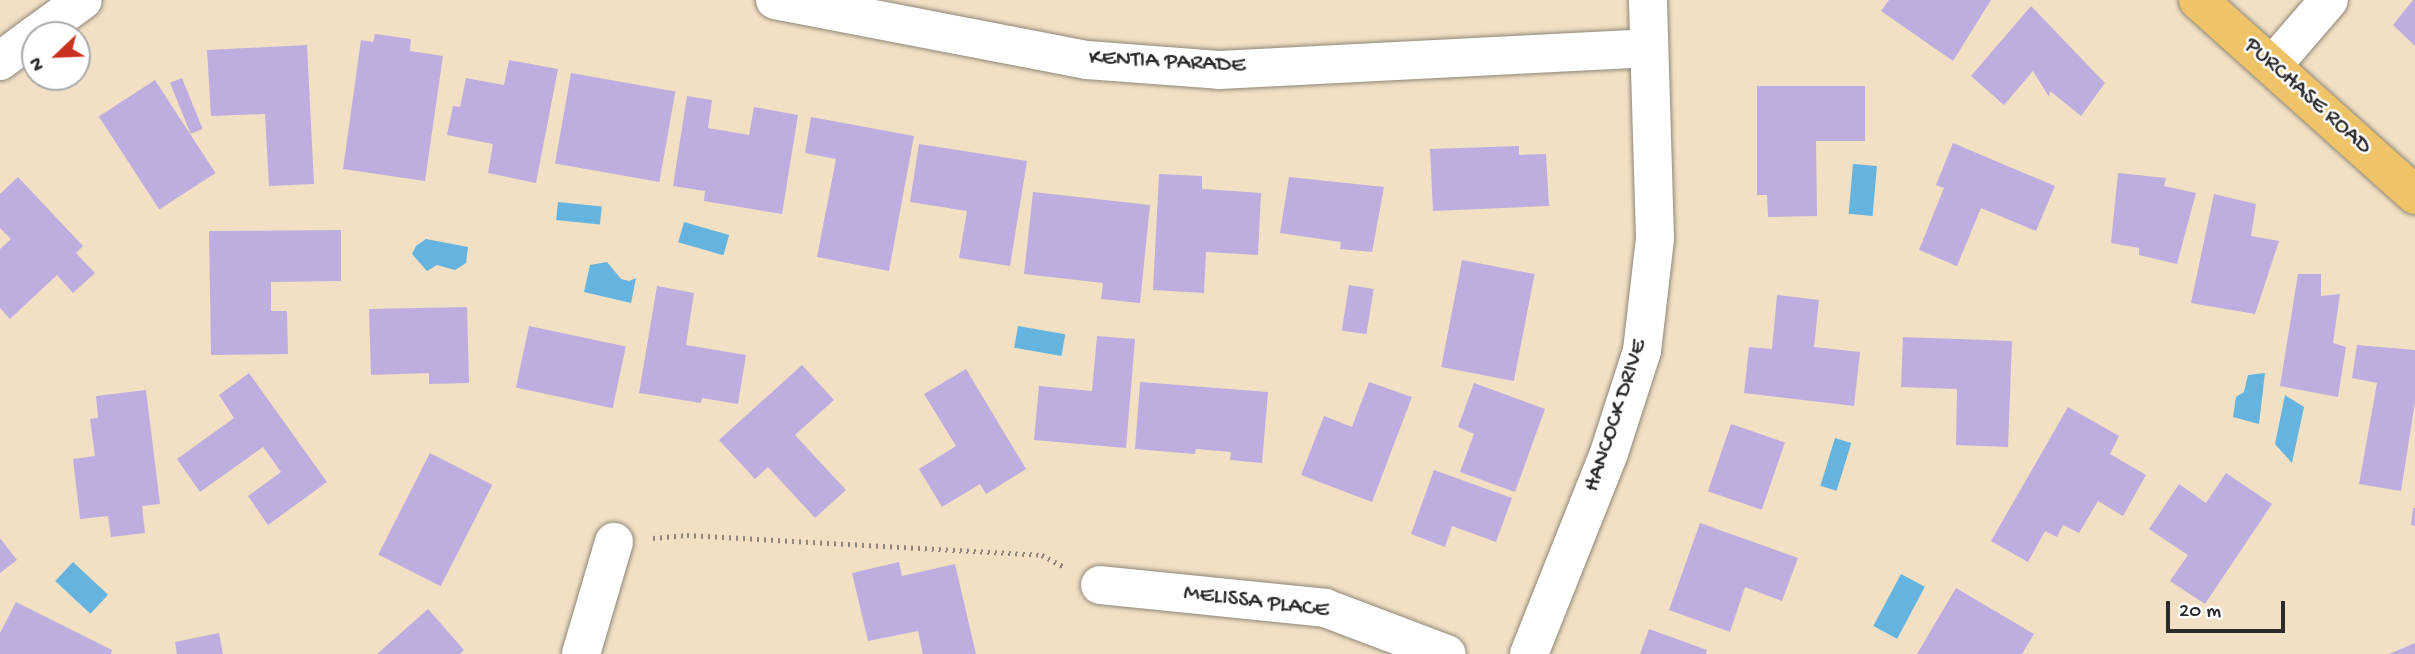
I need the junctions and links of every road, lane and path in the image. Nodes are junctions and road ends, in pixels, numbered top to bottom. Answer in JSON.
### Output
{"nodes":[{"id":1,"x":83,"y":0,"type":"edge"},
{"id":2,"x":775,"y":0,"type":"edge"},
{"id":3,"x":1648,"y":0,"type":"edge"},
{"id":4,"x":2199,"y":0,"type":"edge"},
{"id":5,"x":2329,"y":0,"type":"edge"},
{"id":6,"x":54,"y":21,"type":"edge"},
{"id":7,"x":21,"y":45,"type":"edge"},
{"id":8,"x":1647,"y":48,"type":"junction"},
{"id":9,"x":0,"y":61,"type":"edge"},
{"id":10,"x":2272,"y":66,"type":"junction"},
{"id":11,"x":2415,"y":195,"type":"edge"},
{"id":12,"x":614,"y":542,"type":"joint"},
{"id":13,"x":1100,"y":585,"type":"joint"},
{"id":14,"x":581,"y":654,"type":"edge"},
{"id":15,"x":1447,"y":654,"type":"edge"},
{"id":16,"x":1529,"y":654,"type":"edge"}],
"edges":[{"from":1,"to":6,"type":"street"},
{"from":2,"to":8,"type":"street","name":"KENTIA PARADE"},
{"from":3,"to":8,"type":"street","name":"HANCOCK DRIVE"},
{"from":4,"to":10,"type":"main road","name":"PURCHASE ROAD"},
{"from":5,"to":10,"type":"street"},
{"from":7,"to":9,"type":"street"},
{"from":8,"to":16,"type":"street","name":"HANCOCK DRIVE"},
{"from":10,"to":11,"type":"main road","name":"PURCHASE ROAD"},
{"from":12,"to":13,"type":"path"},
{"from":12,"to":14,"type":"street"},
{"from":13,"to":15,"type":"street","name":"MELISSA PLACE"}]}
